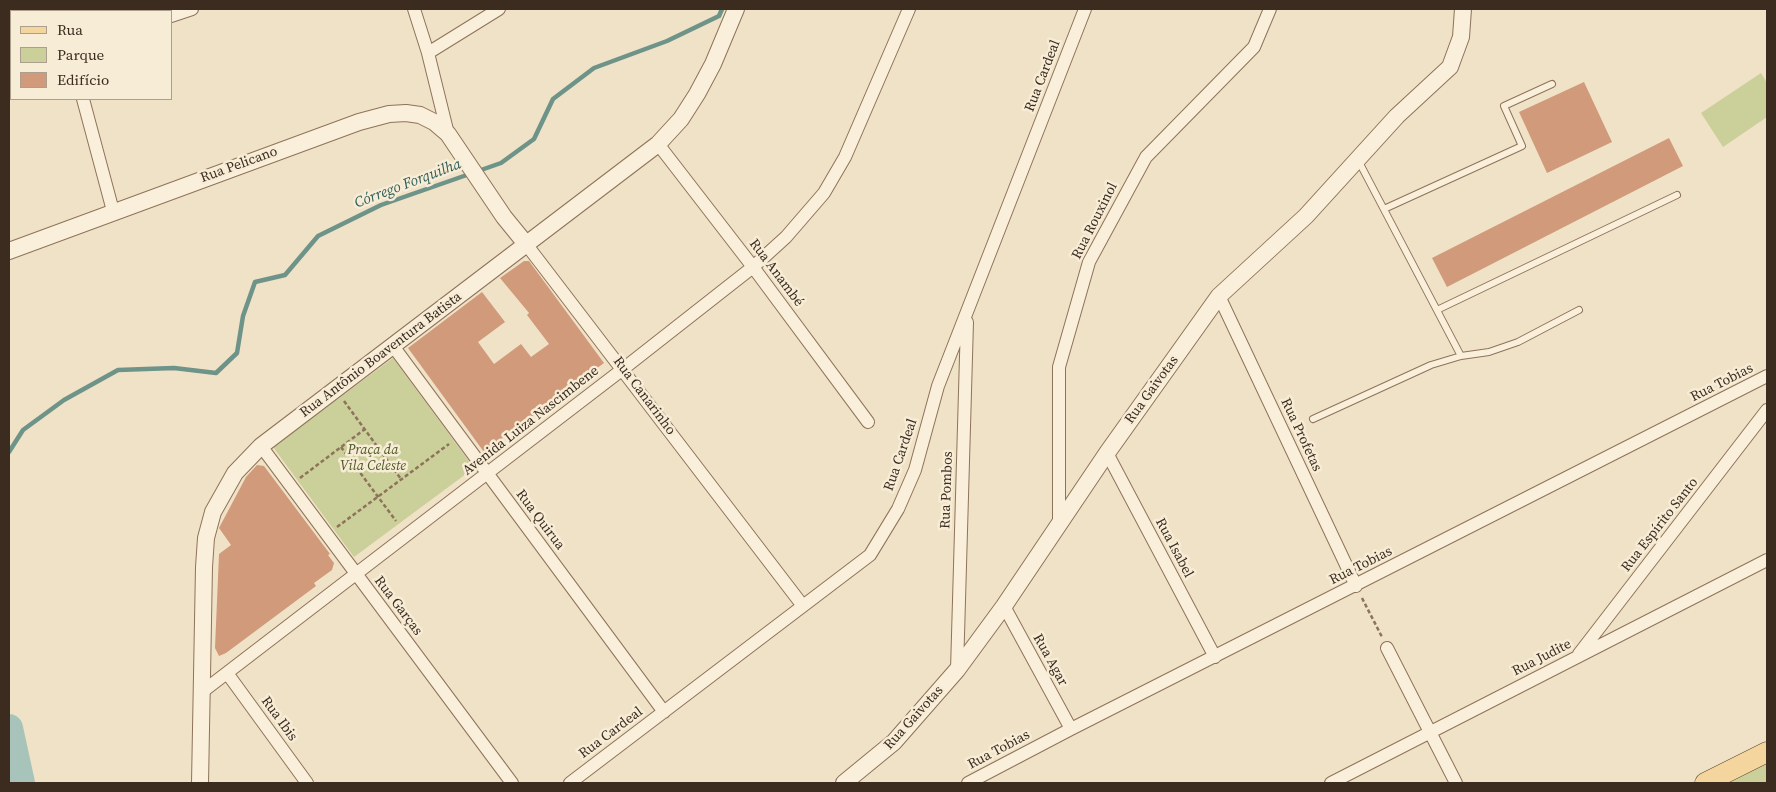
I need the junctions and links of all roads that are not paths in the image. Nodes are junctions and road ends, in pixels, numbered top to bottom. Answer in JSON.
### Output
{"nodes":[{"id":1,"x":192,"y":9,"type":"edge"},
{"id":2,"x":414,"y":9,"type":"edge"},
{"id":3,"x":500,"y":9,"type":"edge"},
{"id":4,"x":736,"y":9,"type":"edge"},
{"id":5,"x":909,"y":9,"type":"edge"},
{"id":6,"x":1085,"y":9,"type":"edge"},
{"id":7,"x":1270,"y":9,"type":"edge"},
{"id":8,"x":1463,"y":9,"type":"edge"},
{"id":9,"x":172,"y":16,"type":"edge"},
{"id":10,"x":428,"y":53,"type":"junction"},
{"id":11,"x":1552,"y":84,"type":"dead end"},
{"id":12,"x":83,"y":100,"type":"edge"},
{"id":13,"x":448,"y":134,"type":"junction"},
{"id":14,"x":658,"y":144,"type":"junction"},
{"id":15,"x":1357,"y":160,"type":"junction"},
{"id":16,"x":483,"y":186,"type":"joint"},
{"id":17,"x":1677,"y":194,"type":"dead end"},
{"id":18,"x":1384,"y":209,"type":"junction"},
{"id":19,"x":112,"y":211,"type":"junction"},
{"id":20,"x":526,"y":244,"type":"junction"},
{"id":21,"x":9,"y":251,"type":"edge"},
{"id":22,"x":753,"y":267,"type":"junction"},
{"id":23,"x":1219,"y":296,"type":"junction"},
{"id":24,"x":1437,"y":310,"type":"junction"},
{"id":25,"x":1579,"y":310,"type":"dead end"},
{"id":26,"x":967,"y":311,"type":"junction"},
{"id":27,"x":393,"y":346,"type":"junction"},
{"id":28,"x":1461,"y":356,"type":"junction"},
{"id":29,"x":623,"y":369,"type":"junction"},
{"id":30,"x":1767,"y":376,"type":"edge"},
{"id":31,"x":1767,"y":410,"type":"edge"},
{"id":32,"x":1314,"y":419,"type":"dead end"},
{"id":33,"x":868,"y":422,"type":"dead end"},
{"id":34,"x":261,"y":446,"type":"junction"},
{"id":35,"x":1107,"y":453,"type":"junction"},
{"id":36,"x":487,"y":473,"type":"junction"},
{"id":37,"x":1059,"y":524,"type":"junction"},
{"id":38,"x":1767,"y":560,"type":"edge"},
{"id":39,"x":356,"y":574,"type":"junction"},
{"id":40,"x":1356,"y":586,"type":"junction"},
{"id":41,"x":803,"y":606,"type":"junction"},
{"id":42,"x":1004,"y":606,"type":"junction"},
{"id":43,"x":1388,"y":648,"type":"road end"},
{"id":44,"x":1215,"y":657,"type":"junction"},
{"id":45,"x":1576,"y":658,"type":"junction"},
{"id":46,"x":957,"y":670,"type":"junction"},
{"id":47,"x":227,"y":673,"type":"junction"},
{"id":48,"x":202,"y":692,"type":"junction"},
{"id":49,"x":664,"y":712,"type":"junction"},
{"id":50,"x":1070,"y":728,"type":"junction"},
{"id":51,"x":1430,"y":733,"type":"junction"},
{"id":52,"x":1767,"y":752,"type":"edge"},
{"id":53,"x":200,"y":783,"type":"edge"},
{"id":54,"x":307,"y":783,"type":"edge"},
{"id":55,"x":512,"y":783,"type":"edge"},
{"id":56,"x":570,"y":783,"type":"edge"},
{"id":57,"x":844,"y":783,"type":"edge"},
{"id":58,"x":968,"y":783,"type":"edge"},
{"id":59,"x":1331,"y":783,"type":"edge"},
{"id":60,"x":1456,"y":783,"type":"edge"},
{"id":61,"x":1705,"y":783,"type":"edge"}],
"edges":[{"from":1,"to":9,"type":"street"},
{"from":2,"to":10,"type":"street"},
{"from":3,"to":10,"type":"street"},
{"from":4,"to":14,"type":"street","name":"Rua Antônio Boaventura Batista"},
{"from":5,"to":22,"type":"street","name":"Avenida Luiza Nascimbene"},
{"from":6,"to":26,"type":"street","name":"Rua Cardeal"},
{"from":7,"to":37,"type":"street","name":"Rua Rouxinol"},
{"from":8,"to":15,"type":"street","name":"Rua Gaivotas"},
{"from":10,"to":13,"type":"street"},
{"from":11,"to":18,"type":"lane"},
{"from":12,"to":19,"type":"street"},
{"from":13,"to":16,"type":"street","name":"Rua Pelicano"},
{"from":13,"to":19,"type":"street","name":"Rua Pelicano"},
{"from":14,"to":20,"type":"street","name":"Rua Antônio Boaventura Batista"},
{"from":14,"to":22,"type":"street","name":"Rua Anambé"},
{"from":15,"to":18,"type":"lane"},
{"from":15,"to":23,"type":"street","name":"Rua Gaivotas"},
{"from":16,"to":20,"type":"street","name":"Rua Canarinho"},
{"from":17,"to":24,"type":"lane"},
{"from":18,"to":24,"type":"lane"},
{"from":19,"to":21,"type":"street","name":"Rua Pelicano"},
{"from":20,"to":27,"type":"street","name":"Rua Antônio Boaventura Batista"},
{"from":20,"to":29,"type":"street","name":"Rua Canarinho"},
{"from":22,"to":29,"type":"street","name":"Avenida Luiza Nascimbene"},
{"from":22,"to":33,"type":"street","name":"Rua Anambé"},
{"from":23,"to":35,"type":"street","name":"Rua Gaivotas"},
{"from":23,"to":40,"type":"street","name":"Rua Profetas"},
{"from":24,"to":28,"type":"lane"},
{"from":25,"to":28,"type":"lane"},
{"from":26,"to":41,"type":"street","name":"Rua Cardeal"},
{"from":26,"to":46,"type":"street","name":"Rua Pombos"},
{"from":27,"to":34,"type":"street","name":"Rua Antônio Boaventura Batista"},
{"from":27,"to":36,"type":"street","name":"Rua Quirua"},
{"from":28,"to":32,"type":"lane"},
{"from":29,"to":36,"type":"street","name":"Avenida Luiza Nascimbene"},
{"from":29,"to":41,"type":"street","name":"Rua Canarinho"},
{"from":30,"to":40,"type":"street","name":"Rua Tobias"},
{"from":31,"to":45,"type":"street","name":"Rua Espírito Santo"},
{"from":34,"to":39,"type":"street","name":"Rua Garças"},
{"from":34,"to":48,"type":"street","name":"Rua Antônio Boaventura Batista"},
{"from":35,"to":37,"type":"street","name":"Rua Gaivotas"},
{"from":35,"to":44,"type":"street","name":"Rua Isabel"},
{"from":36,"to":39,"type":"street","name":"Avenida Luiza Nascimbene"},
{"from":36,"to":49,"type":"street","name":"Rua Quirua"},
{"from":37,"to":42,"type":"street","name":"Rua Gaivotas"},
{"from":38,"to":45,"type":"street","name":"Rua Judite"},
{"from":39,"to":47,"type":"street","name":"Avenida Luiza Nascimbene"},
{"from":39,"to":55,"type":"street","name":"Rua Garças"},
{"from":40,"to":44,"type":"street","name":"Rua Tobias"},
{"from":41,"to":49,"type":"street","name":"Rua Cardeal"},
{"from":42,"to":46,"type":"street","name":"Rua Gaivotas"},
{"from":42,"to":50,"type":"street","name":"Rua Agar"},
{"from":43,"to":51,"type":"street"},
{"from":44,"to":50,"type":"street","name":"Rua Tobias"},
{"from":45,"to":51,"type":"street","name":"Rua Judite"},
{"from":46,"to":57,"type":"street","name":"Rua Gaivotas"},
{"from":47,"to":48,"type":"street","name":"Avenida Luiza Nascimbene"},
{"from":47,"to":54,"type":"street","name":"Rua Ibis"},
{"from":48,"to":53,"type":"street","name":"Rua Antônio Boaventura Batista"},
{"from":49,"to":56,"type":"street","name":"Rua Cardeal"},
{"from":50,"to":58,"type":"street","name":"Rua Tobias"},
{"from":51,"to":59,"type":"street","name":"Rua Judite"},
{"from":51,"to":60,"type":"street"},
{"from":52,"to":61,"type":"main road"}]}
